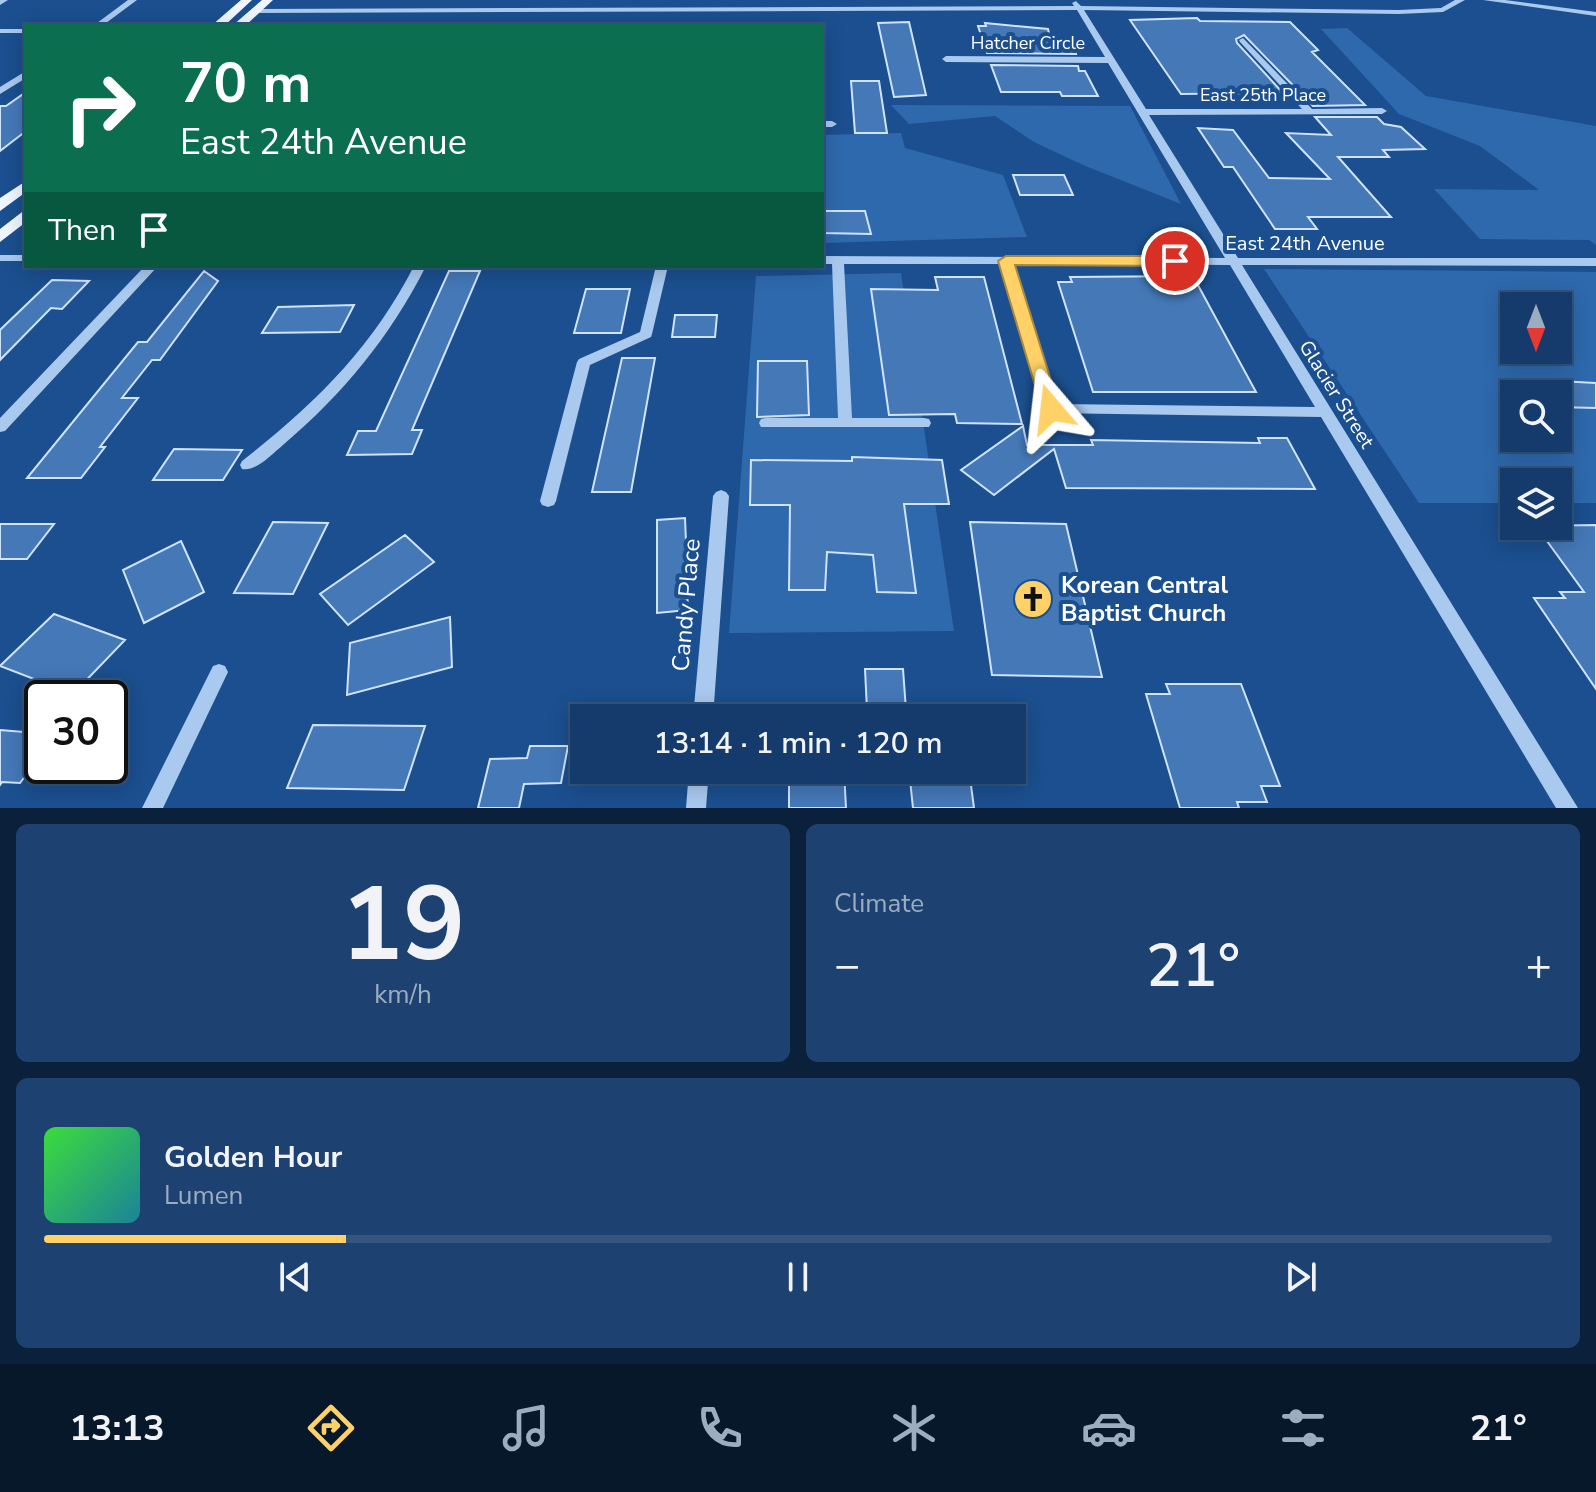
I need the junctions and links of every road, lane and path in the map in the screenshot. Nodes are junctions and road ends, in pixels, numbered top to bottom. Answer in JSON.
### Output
{"nodes":[{"id":1,"x":133,"y":0,"type":"edge"},
{"id":2,"x":247,"y":0,"type":"edge"},
{"id":3,"x":268,"y":0,"type":"edge"},
{"id":4,"x":352,"y":0,"type":"edge"},
{"id":5,"x":397,"y":0,"type":"edge"},
{"id":6,"x":763,"y":0,"type":"edge"},
{"id":7,"x":1273,"y":0,"type":"edge"},
{"id":8,"x":1461,"y":0,"type":"edge"},
{"id":9,"x":1487,"y":0,"type":"edge"},
{"id":10,"x":1530,"y":3,"type":"edge"},
{"id":11,"x":1076,"y":4,"type":"edge"},
{"id":12,"x":720,"y":10,"type":"junction"},
{"id":13,"x":762,"y":10,"type":"junction"},
{"id":14,"x":1283,"y":10,"type":"junction"},
{"id":15,"x":255,"y":11,"type":"junction"},
{"id":16,"x":341,"y":11,"type":"junction"},
{"id":17,"x":384,"y":11,"type":"junction"},
{"id":18,"x":1596,"y":14,"type":"edge"},
{"id":19,"x":374,"y":19,"type":"dead end"},
{"id":20,"x":100,"y":24,"type":"edge"},
{"id":21,"x":219,"y":24,"type":"edge"},
{"id":22,"x":240,"y":24,"type":"edge"},
{"id":23,"x":718,"y":24,"type":"edge"},
{"id":24,"x":0,"y":31,"type":"edge"},
{"id":25,"x":24,"y":31,"type":"edge"},
{"id":26,"x":1243,"y":40,"type":"dead end"},
{"id":27,"x":946,"y":59,"type":"dead end"},
{"id":28,"x":1111,"y":60,"type":"junction"},
{"id":29,"x":24,"y":75,"type":"edge"},
{"id":30,"x":0,"y":91,"type":"edge"},
{"id":31,"x":1309,"y":111,"type":"junction"},
{"id":32,"x":1382,"y":111,"type":"dead end"},
{"id":33,"x":1144,"y":112,"type":"junction"},
{"id":34,"x":24,"y":187,"type":"edge"},
{"id":35,"x":0,"y":206,"type":"edge"},
{"id":36,"x":24,"y":216,"type":"edge"},
{"id":37,"x":0,"y":237,"type":"edge"},
{"id":38,"x":0,"y":258,"type":"edge"},
{"id":39,"x":24,"y":258,"type":"edge"},
{"id":40,"x":824,"y":260,"type":"edge"},
{"id":41,"x":838,"y":260,"type":"junction"},
{"id":42,"x":1006,"y":261,"type":"junction"},
{"id":43,"x":1232,"y":261,"type":"junction"},
{"id":44,"x":1596,"y":262,"type":"edge"},
{"id":45,"x":150,"y":268,"type":"edge"},
{"id":46,"x":419,"y":268,"type":"edge"},
{"id":47,"x":662,"y":268,"type":"edge"},
{"id":48,"x":1324,"y":412,"type":"junction"},
{"id":49,"x":766,"y":423,"type":"dead end"},
{"id":50,"x":845,"y":423,"type":"junction"},
{"id":51,"x":924,"y":423,"type":"dead end"},
{"id":52,"x":0,"y":427,"type":"edge"},
{"id":53,"x":247,"y":465,"type":"dead end"},
{"id":54,"x":721,"y":496,"type":"dead end"},
{"id":55,"x":548,"y":501,"type":"dead end"},
{"id":56,"x":219,"y":672,"type":"dead end"},
{"id":57,"x":704,"y":704,"type":"edge"},
{"id":58,"x":698,"y":784,"type":"edge"},
{"id":59,"x":152,"y":808,"type":"edge"},
{"id":60,"x":696,"y":808,"type":"edge"},
{"id":61,"x":1568,"y":808,"type":"edge"}],
"edges":[{"from":1,"to":20,"type":"street"},
{"from":2,"to":21,"type":"main road"},
{"from":3,"to":15,"type":"main road"},
{"from":4,"to":16,"type":"street"},
{"from":5,"to":17,"type":"street"},
{"from":6,"to":13,"type":"street"},
{"from":7,"to":14,"type":"street"},
{"from":8,"to":14,"type":"street"},
{"from":9,"to":10,"type":"street"},
{"from":10,"to":18,"type":"street"},
{"from":11,"to":13,"type":"street"},
{"from":11,"to":14,"type":"street"},
{"from":11,"to":28,"type":"street","name":"Glacier Street"},
{"from":12,"to":13,"type":"street"},
{"from":12,"to":17,"type":"street"},
{"from":12,"to":23,"type":"street"},
{"from":15,"to":16,"type":"street"},
{"from":15,"to":22,"type":"main road"},
{"from":16,"to":17,"type":"street"},
{"from":17,"to":19,"type":"street"},
{"from":24,"to":25,"type":"street"},
{"from":26,"to":31,"type":"street"},
{"from":27,"to":28,"type":"street","name":"Hatcher Circle"},
{"from":28,"to":33,"type":"street","name":"Glacier Street"},
{"from":29,"to":30,"type":"street"},
{"from":31,"to":32,"type":"street","name":"East 25th Place"},
{"from":31,"to":33,"type":"street","name":"East 25th Place"},
{"from":33,"to":43,"type":"street","name":"Glacier Street"},
{"from":34,"to":35,"type":"main road"},
{"from":36,"to":37,"type":"main road"},
{"from":38,"to":39,"type":"street"},
{"from":40,"to":41,"type":"street","name":"East 24th Avenue"},
{"from":41,"to":42,"type":"street","name":"East 24th Avenue"},
{"from":41,"to":50,"type":"street"},
{"from":42,"to":43,"type":"street","name":"East 24th Avenue"},
{"from":42,"to":48,"type":"street"},
{"from":43,"to":44,"type":"street","name":"East 24th Avenue"},
{"from":43,"to":48,"type":"street","name":"Glacier Street"},
{"from":45,"to":52,"type":"street"},
{"from":46,"to":53,"type":"street"},
{"from":47,"to":55,"type":"street"},
{"from":48,"to":61,"type":"street","name":"Glacier Street"},
{"from":49,"to":50,"type":"street"},
{"from":50,"to":51,"type":"street"},
{"from":54,"to":57,"type":"street","name":"Candy Place"},
{"from":56,"to":59,"type":"street"},
{"from":58,"to":60,"type":"street"}]}
